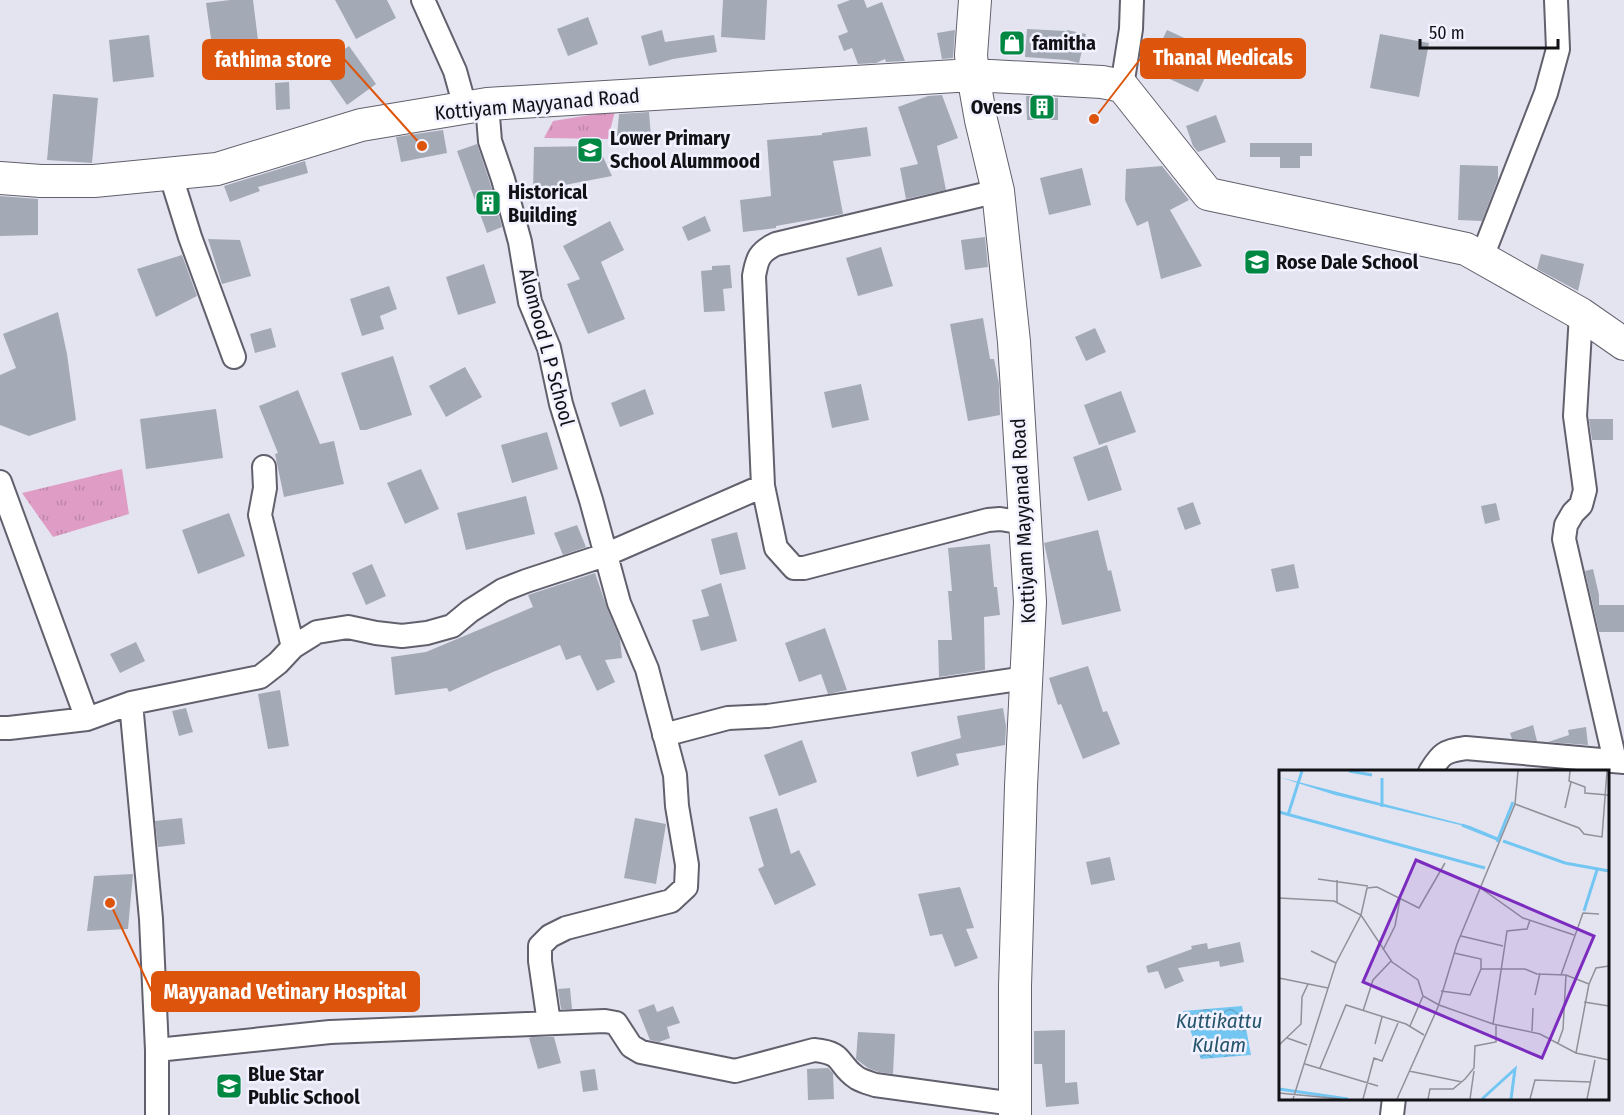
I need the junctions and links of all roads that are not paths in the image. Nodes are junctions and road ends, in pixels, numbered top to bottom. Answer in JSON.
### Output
{"nodes":[{"id":1,"x":423,"y":0,"type":"edge"},
{"id":2,"x":975,"y":0,"type":"edge"},
{"id":3,"x":1132,"y":0,"type":"edge"},
{"id":4,"x":1556,"y":0,"type":"edge"},
{"id":5,"x":973,"y":75,"type":"junction"},
{"id":6,"x":1122,"y":86,"type":"junction"},
{"id":7,"x":476,"y":106,"type":"junction"},
{"id":8,"x":170,"y":173,"type":"junction"},
{"id":9,"x":0,"y":178,"type":"edge"},
{"id":10,"x":998,"y":191,"type":"junction"},
{"id":11,"x":1482,"y":257,"type":"junction"},
{"id":12,"x":1581,"y":314,"type":"junction"},
{"id":13,"x":1624,"y":344,"type":"edge"},
{"id":14,"x":234,"y":357,"type":"dead end"},
{"id":15,"x":264,"y":467,"type":"dead end"},
{"id":16,"x":0,"y":482,"type":"edge"},
{"id":17,"x":763,"y":486,"type":"junction"},
{"id":18,"x":1025,"y":523,"type":"junction"},
{"id":19,"x":605,"y":555,"type":"junction"},
{"id":20,"x":293,"y":647,"type":"junction"},
{"id":21,"x":1026,"y":678,"type":"junction"},
{"id":22,"x":131,"y":703,"type":"junction"},
{"id":23,"x":87,"y":719,"type":"junction"},
{"id":24,"x":0,"y":728,"type":"edge"},
{"id":25,"x":664,"y":735,"type":"junction"},
{"id":26,"x":1619,"y":762,"type":"edge"},
{"id":27,"x":1431,"y":770,"type":"edge"},
{"id":28,"x":549,"y":1023,"type":"junction"},
{"id":29,"x":157,"y":1050,"type":"junction"},
{"id":30,"x":1394,"y":1100,"type":"edge"},
{"id":31,"x":1015,"y":1109,"type":"edge"},
{"id":32,"x":157,"y":1115,"type":"edge"},
{"id":33,"x":1392,"y":1115,"type":"edge"}],
"edges":[{"from":1,"to":7,"type":"street","name":"Alomood L P School"},
{"from":2,"to":5,"type":"main road","name":"Kottiyam Mayyanad Road"},
{"from":3,"to":6,"type":"street"},
{"from":4,"to":11,"type":"street"},
{"from":5,"to":6,"type":"main road","name":"Kottiyam Mayyanad Road"},
{"from":5,"to":7,"type":"main road","name":"Kottiyam Mayyanad Road"},
{"from":5,"to":10,"type":"main road","name":"Kottiyam Mayyanad Road"},
{"from":6,"to":11,"type":"main road"},
{"from":7,"to":8,"type":"main road","name":"Kottiyam Mayyanad Road"},
{"from":7,"to":19,"type":"street","name":"Alomood L P School"},
{"from":8,"to":9,"type":"main road","name":"Kottiyam Mayyanad Road"},
{"from":8,"to":14,"type":"street"},
{"from":10,"to":17,"type":"street"},
{"from":10,"to":18,"type":"main road","name":"Kottiyam Mayyanad Road"},
{"from":11,"to":12,"type":"main road"},
{"from":12,"to":13,"type":"main road"},
{"from":12,"to":26,"type":"street"},
{"from":15,"to":20,"type":"street"},
{"from":16,"to":23,"type":"street"},
{"from":17,"to":18,"type":"street"},
{"from":17,"to":19,"type":"street"},
{"from":18,"to":21,"type":"main road","name":"Kottiyam Mayyanad Road"},
{"from":19,"to":20,"type":"street"},
{"from":19,"to":25,"type":"street","name":"Alomood L P School"},
{"from":20,"to":22,"type":"street"},
{"from":21,"to":25,"type":"street"},
{"from":21,"to":31,"type":"main road","name":"Kottiyam Mayyanad Road"},
{"from":22,"to":23,"type":"street"},
{"from":22,"to":29,"type":"street"},
{"from":23,"to":24,"type":"street"},
{"from":25,"to":28,"type":"street","name":"Alomood L P School"},
{"from":26,"to":27,"type":"street"},
{"from":28,"to":29,"type":"street"},
{"from":28,"to":31,"type":"street"},
{"from":29,"to":32,"type":"street"},
{"from":30,"to":33,"type":"street"}]}
